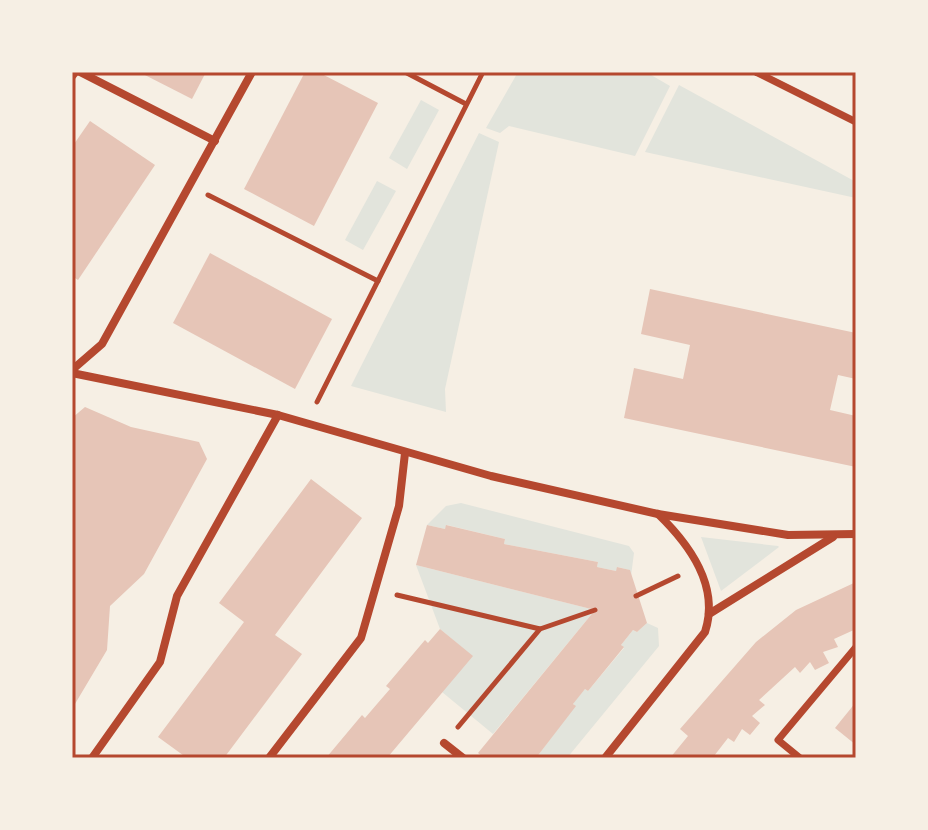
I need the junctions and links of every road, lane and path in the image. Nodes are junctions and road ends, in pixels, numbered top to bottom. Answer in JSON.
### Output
{"nodes":[{"id":1,"x":78,"y":72,"type":"edge"},
{"id":2,"x":252,"y":72,"type":"edge"},
{"id":3,"x":405,"y":72,"type":"edge"},
{"id":4,"x":483,"y":72,"type":"edge"},
{"id":5,"x":756,"y":72,"type":"edge"},
{"id":6,"x":72,"y":77,"type":"edge"},
{"id":7,"x":466,"y":104,"type":"junction"},
{"id":8,"x":856,"y":122,"type":"edge"},
{"id":9,"x":215,"y":141,"type":"junction"},
{"id":10,"x":191,"y":187,"type":"junction"},
{"id":11,"x":378,"y":281,"type":"junction"},
{"id":12,"x":72,"y":371,"type":"edge"},
{"id":13,"x":278,"y":415,"type":"junction"},
{"id":14,"x":306,"y":425,"type":"junction"},
{"id":15,"x":405,"y":453,"type":"junction"},
{"id":16,"x":658,"y":514,"type":"junction"},
{"id":17,"x":856,"y":534,"type":"edge"},
{"id":18,"x":833,"y":537,"type":"junction"},
{"id":19,"x":698,"y":566,"type":"junction"},
{"id":20,"x":374,"y":590,"type":"junction"},
{"id":21,"x":636,"y":596,"type":"dead end"},
{"id":22,"x":595,"y":610,"type":"dead end"},
{"id":23,"x":709,"y":614,"type":"junction"},
{"id":24,"x":540,"y":629,"type":"junction"},
{"id":25,"x":856,"y":647,"type":"edge"},
{"id":26,"x":444,"y":743,"type":"joint"},
{"id":27,"x":92,"y":758,"type":"edge"},
{"id":28,"x":269,"y":758,"type":"edge"},
{"id":29,"x":463,"y":758,"type":"edge"},
{"id":30,"x":605,"y":758,"type":"edge"},
{"id":31,"x":800,"y":758,"type":"edge"}],
"edges":[{"from":1,"to":6,"type":"street"},
{"from":1,"to":9,"type":"street"},
{"from":2,"to":9,"type":"street"},
{"from":3,"to":7,"type":"path"},
{"from":4,"to":7,"type":"path"},
{"from":5,"to":8,"type":"street"},
{"from":7,"to":11,"type":"path"},
{"from":9,"to":10,"type":"street"},
{"from":10,"to":11,"type":"path"},
{"from":10,"to":12,"type":"street"},
{"from":11,"to":14,"type":"path"},
{"from":12,"to":13,"type":"street"},
{"from":13,"to":14,"type":"street"},
{"from":13,"to":27,"type":"street"},
{"from":14,"to":15,"type":"street"},
{"from":15,"to":16,"type":"street"},
{"from":15,"to":20,"type":"street"},
{"from":16,"to":18,"type":"street"},
{"from":16,"to":19,"type":"street"},
{"from":17,"to":18,"type":"street"},
{"from":18,"to":23,"type":"street"},
{"from":19,"to":21,"type":"path"},
{"from":19,"to":23,"type":"street"},
{"from":20,"to":24,"type":"path"},
{"from":20,"to":28,"type":"street"},
{"from":22,"to":24,"type":"path"},
{"from":23,"to":30,"type":"street"},
{"from":24,"to":26,"type":"path"},
{"from":25,"to":31,"type":"street"},
{"from":26,"to":29,"type":"street"}]}
